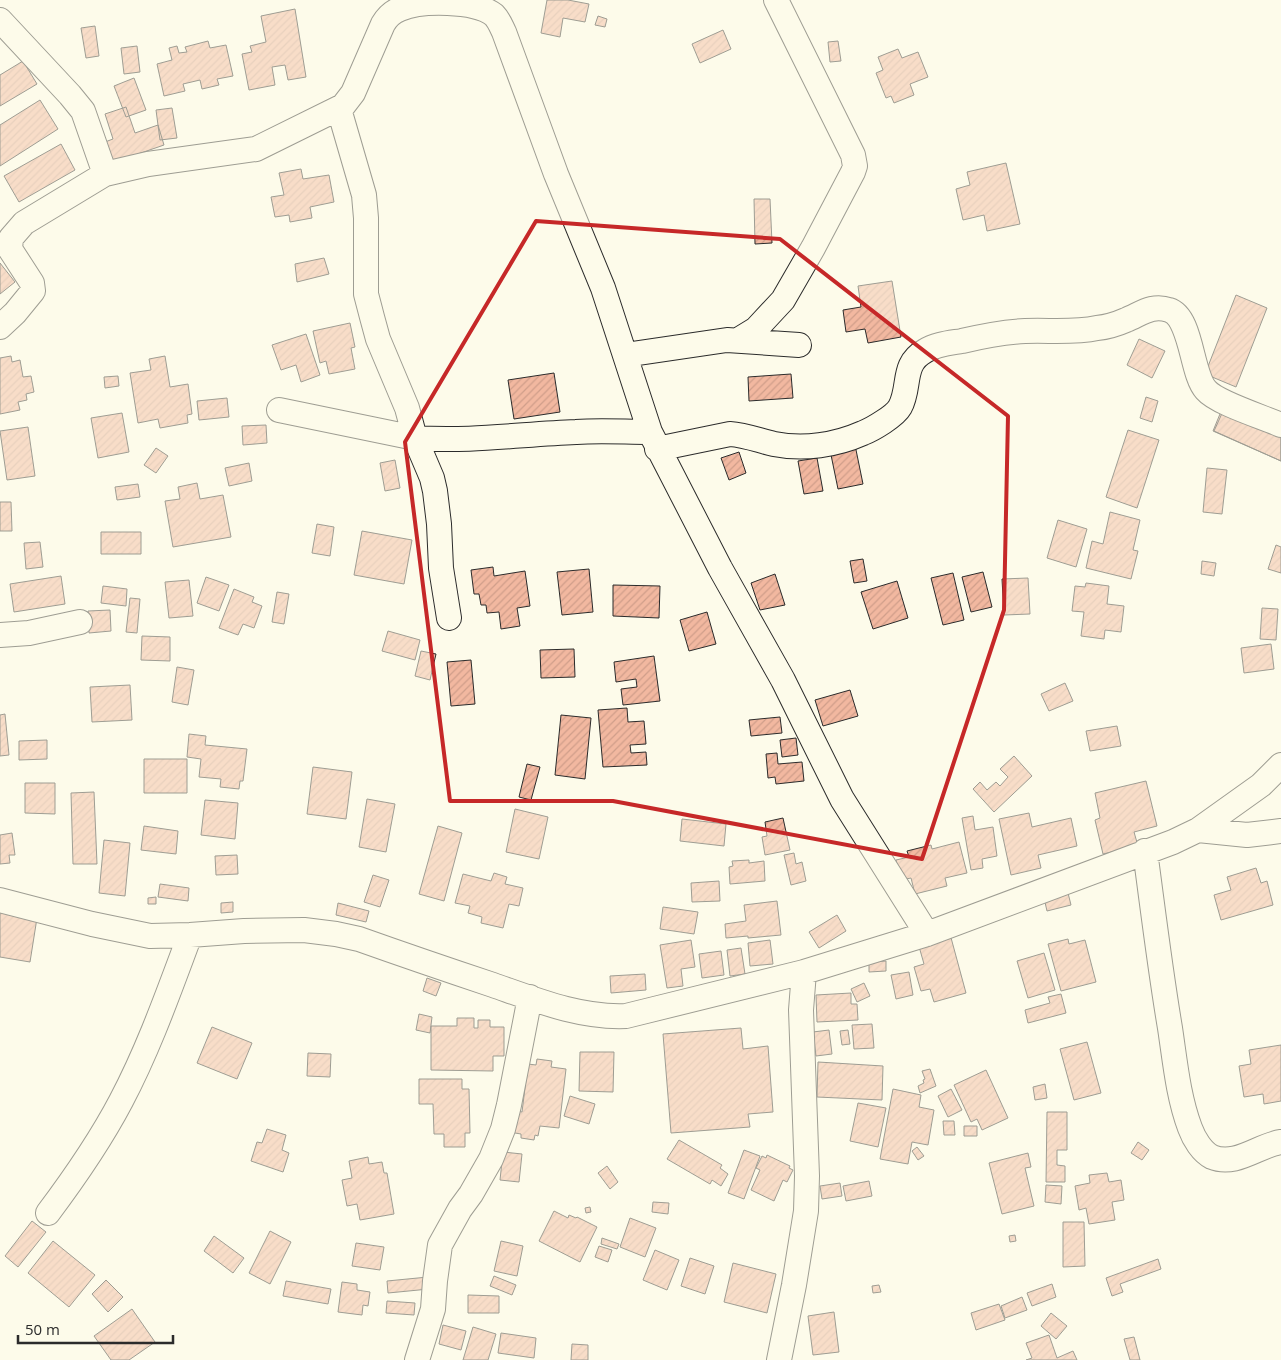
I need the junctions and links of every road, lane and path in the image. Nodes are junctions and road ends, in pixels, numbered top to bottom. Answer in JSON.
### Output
{"nodes":[{"id":1,"x":776,"y":0,"type":"edge"},
{"id":2,"x":386,"y":8,"type":"edge"},
{"id":3,"x":0,"y":20,"type":"edge"},
{"id":4,"x":339,"y":109,"type":"junction"},
{"id":5,"x":105,"y":174,"type":"junction"},
{"id":6,"x":0,"y":327,"type":"edge"},
{"id":7,"x":738,"y":340,"type":"junction"},
{"id":8,"x":799,"y":346,"type":"dead end"},
{"id":9,"x":626,"y":355,"type":"junction"},
{"id":10,"x":279,"y":410,"type":"dead end"},
{"id":11,"x":1281,"y":425,"type":"edge"},
{"id":12,"x":415,"y":438,"type":"junction"},
{"id":13,"x":653,"y":440,"type":"junction"},
{"id":14,"x":449,"y":618,"type":"dead end"},
{"id":15,"x":80,"y":622,"type":"dead end"},
{"id":16,"x":0,"y":635,"type":"edge"},
{"id":17,"x":1281,"y":765,"type":"edge"},
{"id":18,"x":1198,"y":830,"type":"junction"},
{"id":19,"x":1281,"y":831,"type":"edge"},
{"id":20,"x":1145,"y":851,"type":"junction"},
{"id":21,"x":0,"y":900,"type":"edge"},
{"id":22,"x":927,"y":934,"type":"junction"},
{"id":23,"x":190,"y":935,"type":"junction"},
{"id":24,"x":804,"y":972,"type":"junction"},
{"id":25,"x":530,"y":997,"type":"junction"},
{"id":26,"x":1281,"y":1142,"type":"edge"},
{"id":27,"x":48,"y":1213,"type":"dead end"},
{"id":28,"x":417,"y":1360,"type":"edge"},
{"id":29,"x":779,"y":1360,"type":"edge"}],
"edges":[{"from":1,"to":7,"type":"street"},
{"from":2,"to":4,"type":"street"},
{"from":2,"to":9,"type":"street"},
{"from":3,"to":5,"type":"street"},
{"from":4,"to":5,"type":"street"},
{"from":4,"to":12,"type":"street"},
{"from":5,"to":6,"type":"street"},
{"from":7,"to":8,"type":"street"},
{"from":7,"to":9,"type":"street"},
{"from":9,"to":13,"type":"street"},
{"from":10,"to":12,"type":"street"},
{"from":11,"to":13,"type":"street"},
{"from":12,"to":13,"type":"street"},
{"from":12,"to":14,"type":"street"},
{"from":13,"to":22,"type":"street"},
{"from":15,"to":16,"type":"street"},
{"from":17,"to":18,"type":"street"},
{"from":18,"to":19,"type":"street"},
{"from":18,"to":20,"type":"street"},
{"from":20,"to":22,"type":"street"},
{"from":20,"to":26,"type":"street"},
{"from":21,"to":23,"type":"street"},
{"from":22,"to":24,"type":"street"},
{"from":23,"to":25,"type":"street"},
{"from":23,"to":27,"type":"street"},
{"from":24,"to":25,"type":"street"},
{"from":24,"to":29,"type":"street"},
{"from":25,"to":28,"type":"street"}]}
